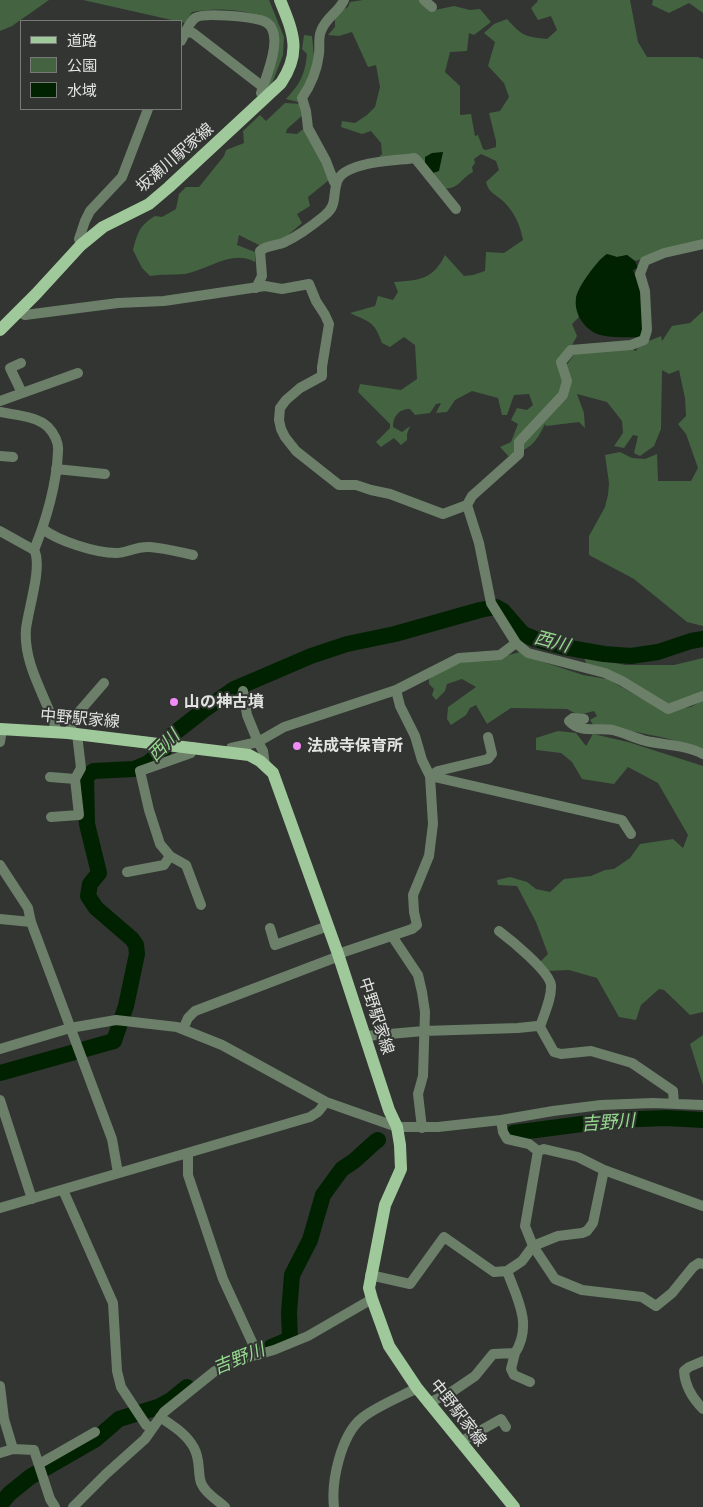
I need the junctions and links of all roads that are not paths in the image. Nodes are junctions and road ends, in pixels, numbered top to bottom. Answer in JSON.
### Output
{"nodes":[{"id":1,"x":280,"y":0,"type":"edge"},
{"id":2,"x":344,"y":0,"type":"edge"},
{"id":3,"x":184,"y":36,"type":"edge"},
{"id":4,"x":265,"y":92,"type":"junction"},
{"id":5,"x":148,"y":110,"type":"edge"},
{"id":6,"x":336,"y":183,"type":"junction"},
{"id":7,"x":456,"y":209,"type":"dead end"},
{"id":8,"x":703,"y":244,"type":"edge"},
{"id":9,"x":81,"y":245,"type":"junction"},
{"id":10,"x":256,"y":288,"type":"junction"},
{"id":11,"x":19,"y":312,"type":"junction"},
{"id":12,"x":0,"y":330,"type":"edge"},
{"id":13,"x":21,"y":363,"type":"dead end"},
{"id":14,"x":78,"y":373,"type":"dead end"},
{"id":15,"x":22,"y":392,"type":"junction"},
{"id":16,"x":0,"y":401,"type":"edge"},
{"id":17,"x":0,"y":412,"type":"edge"},
{"id":18,"x":0,"y":456,"type":"edge"},
{"id":19,"x":13,"y":457,"type":"dead end"},
{"id":20,"x":56,"y":469,"type":"junction"},
{"id":21,"x":105,"y":474,"type":"dead end"},
{"id":22,"x":467,"y":505,"type":"junction"},
{"id":23,"x":43,"y":528,"type":"junction"},
{"id":24,"x":0,"y":531,"type":"edge"},
{"id":25,"x":34,"y":550,"type":"junction"},
{"id":26,"x":193,"y":555,"type":"dead end"},
{"id":27,"x":516,"y":643,"type":"junction"},
{"id":28,"x":104,"y":683,"type":"dead end"},
{"id":29,"x":396,"y":690,"type":"junction"},
{"id":30,"x":243,"y":691,"type":"dead end"},
{"id":31,"x":703,"y":696,"type":"edge"},
{"id":32,"x":584,"y":719,"type":"dead end"},
{"id":33,"x":1,"y":729,"type":"edge"},
{"id":34,"x":67,"y":733,"type":"junction"},
{"id":35,"x":488,"y":737,"type":"dead end"},
{"id":36,"x":0,"y":742,"type":"edge"},
{"id":37,"x":258,"y":742,"type":"junction"},
{"id":38,"x":193,"y":747,"type":"junction"},
{"id":39,"x":230,"y":752,"type":"junction"},
{"id":40,"x":703,"y":754,"type":"edge"},
{"id":41,"x":265,"y":766,"type":"junction"},
{"id":42,"x":430,"y":776,"type":"junction"},
{"id":43,"x":50,"y":777,"type":"dead end"},
{"id":44,"x":75,"y":779,"type":"junction"},
{"id":45,"x":51,"y":817,"type":"dead end"},
{"id":46,"x":631,"y":834,"type":"dead end"},
{"id":47,"x":170,"y":856,"type":"junction"},
{"id":48,"x":0,"y":865,"type":"edge"},
{"id":49,"x":127,"y":872,"type":"dead end"},
{"id":50,"x":201,"y":905,"type":"dead end"},
{"id":51,"x":0,"y":919,"type":"edge"},
{"id":52,"x":31,"y":922,"type":"junction"},
{"id":53,"x":328,"y":926,"type":"junction"},
{"id":54,"x":270,"y":928,"type":"dead end"},
{"id":55,"x":500,"y":930,"type":"dead end"},
{"id":56,"x":392,"y":936,"type":"junction"},
{"id":57,"x":338,"y":954,"type":"junction"},
{"id":58,"x":540,"y":1027,"type":"junction"},
{"id":59,"x":70,"y":1028,"type":"junction"},
{"id":60,"x":183,"y":1029,"type":"junction"},
{"id":61,"x":424,"y":1030,"type":"junction"},
{"id":62,"x":366,"y":1036,"type":"junction"},
{"id":63,"x":0,"y":1049,"type":"edge"},
{"id":64,"x":0,"y":1100,"type":"edge"},
{"id":65,"x":326,"y":1102,"type":"junction"},
{"id":66,"x":674,"y":1104,"type":"junction"},
{"id":67,"x":703,"y":1105,"type":"edge"},
{"id":68,"x":501,"y":1120,"type":"junction"},
{"id":69,"x":397,"y":1127,"type":"junction"},
{"id":70,"x":422,"y":1128,"type":"junction"},
{"id":71,"x":538,"y":1151,"type":"junction"},
{"id":72,"x":188,"y":1153,"type":"junction"},
{"id":73,"x":604,"y":1170,"type":"junction"},
{"id":74,"x":118,"y":1173,"type":"junction"},
{"id":75,"x":63,"y":1190,"type":"junction"},
{"id":76,"x":32,"y":1199,"type":"junction"},
{"id":77,"x":703,"y":1206,"type":"edge"},
{"id":78,"x":0,"y":1208,"type":"edge"},
{"id":79,"x":533,"y":1246,"type":"junction"},
{"id":80,"x":703,"y":1264,"type":"edge"},
{"id":81,"x":507,"y":1271,"type":"junction"},
{"id":82,"x":370,"y":1276,"type":"junction"},
{"id":83,"x":372,"y":1300,"type":"junction"},
{"id":84,"x":257,"y":1352,"type":"junction"},
{"id":85,"x":515,"y":1353,"type":"junction"},
{"id":86,"x":703,"y":1361,"type":"edge"},
{"id":87,"x":530,"y":1382,"type":"dead end"},
{"id":88,"x":0,"y":1386,"type":"edge"},
{"id":89,"x":417,"y":1388,"type":"junction"},
{"id":90,"x":428,"y":1403,"type":"junction"},
{"id":91,"x":703,"y":1409,"type":"edge"},
{"id":92,"x":160,"y":1416,"type":"junction"},
{"id":93,"x":506,"y":1427,"type":"dead end"},
{"id":94,"x":152,"y":1428,"type":"junction"},
{"id":95,"x":95,"y":1432,"type":"dead end"},
{"id":96,"x":460,"y":1442,"type":"junction"},
{"id":97,"x":13,"y":1449,"type":"junction"},
{"id":98,"x":0,"y":1454,"type":"edge"},
{"id":99,"x":39,"y":1464,"type":"junction"},
{"id":100,"x":55,"y":1507,"type":"edge"},
{"id":101,"x":73,"y":1507,"type":"edge"},
{"id":102,"x":226,"y":1507,"type":"edge"},
{"id":103,"x":334,"y":1507,"type":"edge"},
{"id":104,"x":514,"y":1507,"type":"edge"}],
"edges":[{"from":1,"to":4,"type":"main road","name":"坂瀬川駅家線"},
{"from":2,"to":6,"type":"street"},
{"from":3,"to":4,"type":"street"},
{"from":3,"to":4,"type":"street"},
{"from":4,"to":9,"type":"main road","name":"坂瀬川駅家線"},
{"from":5,"to":9,"type":"street"},
{"from":6,"to":7,"type":"street"},
{"from":6,"to":10,"type":"street"},
{"from":8,"to":22,"type":"street"},
{"from":9,"to":11,"type":"main road","name":"坂瀬川駅家線"},
{"from":10,"to":11,"type":"street"},
{"from":10,"to":22,"type":"street"},
{"from":11,"to":12,"type":"main road","name":"坂瀬川駅家線"},
{"from":13,"to":15,"type":"street"},
{"from":14,"to":15,"type":"street"},
{"from":15,"to":16,"type":"street"},
{"from":17,"to":20,"type":"street"},
{"from":18,"to":19,"type":"street"},
{"from":20,"to":21,"type":"street"},
{"from":20,"to":23,"type":"street"},
{"from":22,"to":27,"type":"street"},
{"from":23,"to":25,"type":"street"},
{"from":23,"to":26,"type":"street"},
{"from":24,"to":25,"type":"street"},
{"from":25,"to":34,"type":"street"},
{"from":27,"to":29,"type":"street"},
{"from":27,"to":31,"type":"street"},
{"from":28,"to":34,"type":"street"},
{"from":29,"to":37,"type":"street"},
{"from":29,"to":42,"type":"street"},
{"from":30,"to":37,"type":"street"},
{"from":32,"to":40,"type":"street"},
{"from":33,"to":34,"type":"main road","name":"中野駅家線"},
{"from":33,"to":36,"type":"street"},
{"from":34,"to":38,"type":"main road","name":"中野駅家線"},
{"from":34,"to":44,"type":"street"},
{"from":35,"to":42,"type":"street"},
{"from":37,"to":39,"type":"street"},
{"from":37,"to":41,"type":"street"},
{"from":38,"to":39,"type":"main road","name":"中野駅家線"},
{"from":38,"to":47,"type":"street"},
{"from":39,"to":41,"type":"main road","name":"中野駅家線"},
{"from":41,"to":53,"type":"main road","name":"中野駅家線"},
{"from":42,"to":46,"type":"street"},
{"from":42,"to":56,"type":"street"},
{"from":43,"to":44,"type":"street"},
{"from":44,"to":45,"type":"street"},
{"from":47,"to":49,"type":"street"},
{"from":47,"to":50,"type":"street"},
{"from":48,"to":52,"type":"street"},
{"from":51,"to":52,"type":"street"},
{"from":52,"to":59,"type":"street"},
{"from":53,"to":54,"type":"street"},
{"from":53,"to":57,"type":"main road","name":"中野駅家線"},
{"from":55,"to":58,"type":"street"},
{"from":56,"to":57,"type":"street"},
{"from":56,"to":61,"type":"street"},
{"from":57,"to":60,"type":"street"},
{"from":57,"to":62,"type":"main road","name":"中野駅家線"},
{"from":58,"to":61,"type":"street"},
{"from":58,"to":66,"type":"street"},
{"from":59,"to":60,"type":"street"},
{"from":59,"to":63,"type":"street"},
{"from":59,"to":74,"type":"street"},
{"from":60,"to":65,"type":"street"},
{"from":61,"to":62,"type":"street"},
{"from":61,"to":70,"type":"street"},
{"from":62,"to":69,"type":"main road","name":"中野駅家線"},
{"from":64,"to":76,"type":"street"},
{"from":65,"to":69,"type":"street"},
{"from":65,"to":72,"type":"street"},
{"from":66,"to":67,"type":"street"},
{"from":66,"to":68,"type":"street"},
{"from":68,"to":70,"type":"street"},
{"from":68,"to":71,"type":"street"},
{"from":69,"to":70,"type":"street"},
{"from":69,"to":82,"type":"main road","name":"中野駅家線"},
{"from":71,"to":73,"type":"street"},
{"from":71,"to":79,"type":"street"},
{"from":72,"to":74,"type":"street"},
{"from":72,"to":84,"type":"street"},
{"from":73,"to":77,"type":"street"},
{"from":73,"to":79,"type":"street"},
{"from":74,"to":75,"type":"street"},
{"from":75,"to":76,"type":"street"},
{"from":75,"to":94,"type":"street"},
{"from":76,"to":78,"type":"street"},
{"from":79,"to":80,"type":"street"},
{"from":79,"to":81,"type":"street"},
{"from":81,"to":82,"type":"street"},
{"from":81,"to":85,"type":"street"},
{"from":82,"to":83,"type":"main road","name":"中野駅家線"},
{"from":83,"to":84,"type":"street"},
{"from":83,"to":89,"type":"main road","name":"中野駅家線"},
{"from":84,"to":92,"type":"street"},
{"from":85,"to":87,"type":"street"},
{"from":85,"to":90,"type":"street"},
{"from":86,"to":91,"type":"street"},
{"from":88,"to":97,"type":"street"},
{"from":89,"to":90,"type":"main road","name":"中野駅家線"},
{"from":89,"to":103,"type":"street"},
{"from":90,"to":96,"type":"main road","name":"中野駅家線"},
{"from":92,"to":94,"type":"street"},
{"from":92,"to":102,"type":"street"},
{"from":93,"to":96,"type":"street"},
{"from":94,"to":101,"type":"street"},
{"from":95,"to":99,"type":"street"},
{"from":96,"to":104,"type":"main road","name":"中野駅家線"},
{"from":97,"to":98,"type":"street"},
{"from":97,"to":99,"type":"street"},
{"from":99,"to":100,"type":"street"}]}
